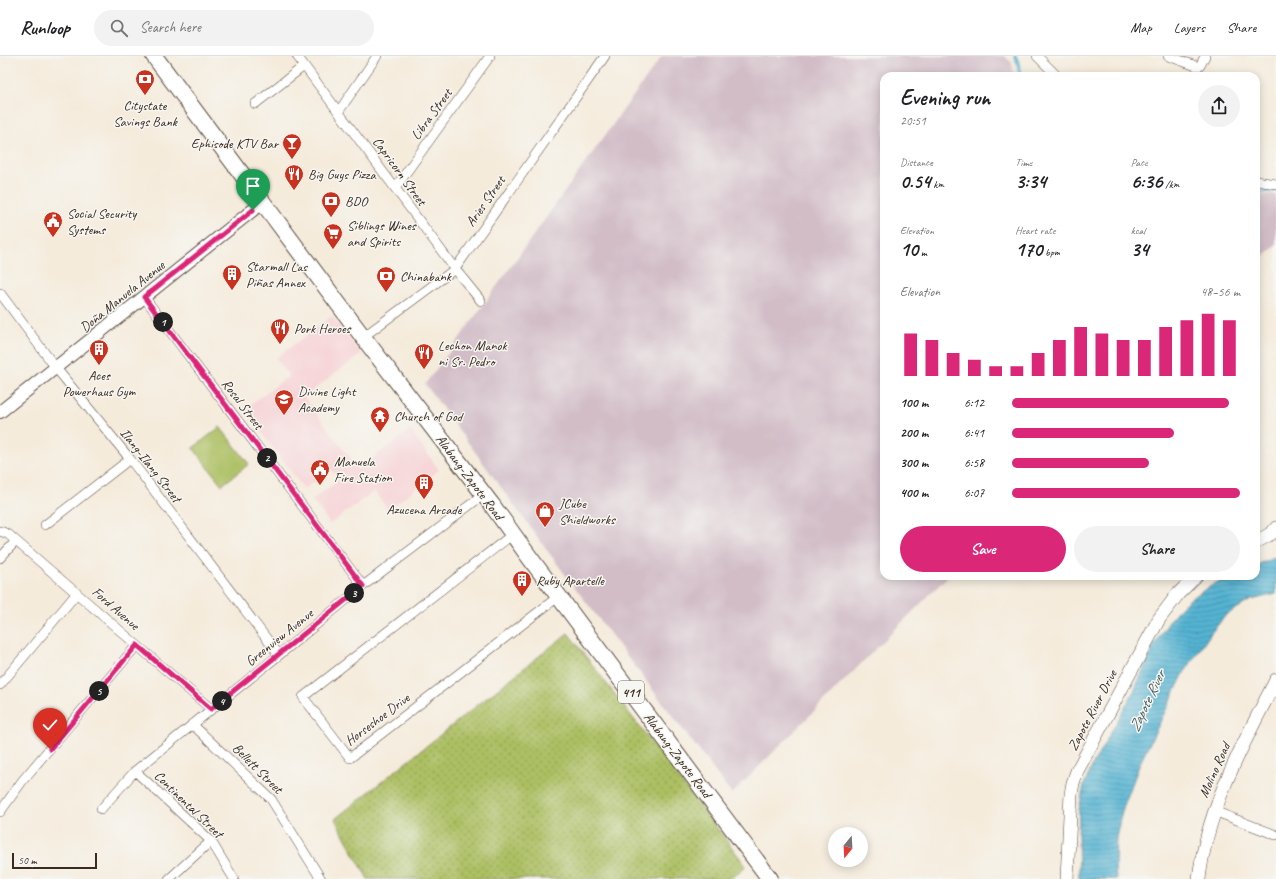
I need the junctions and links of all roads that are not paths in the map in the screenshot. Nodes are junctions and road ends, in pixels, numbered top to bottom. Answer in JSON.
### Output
{"nodes":[{"id":1,"x":154,"y":56,"type":"edge"},
{"id":2,"x":297,"y":56,"type":"edge"},
{"id":3,"x":377,"y":56,"type":"edge"},
{"id":4,"x":490,"y":56,"type":"edge"},
{"id":5,"x":605,"y":56,"type":"edge"},
{"id":6,"x":1037,"y":56,"type":"edge"},
{"id":7,"x":1168,"y":56,"type":"edge"},
{"id":8,"x":1205,"y":56,"type":"edge"},
{"id":9,"x":304,"y":66,"type":"junction"},
{"id":10,"x":1053,"y":72,"type":"edge"},
{"id":11,"x":255,"y":104,"type":"dead end"},
{"id":12,"x":339,"y":111,"type":"junction"},
{"id":13,"x":1260,"y":182,"type":"edge"},
{"id":14,"x":1276,"y":184,"type":"edge"},
{"id":15,"x":395,"y":188,"type":"junction"},
{"id":16,"x":264,"y":203,"type":"junction"},
{"id":17,"x":455,"y":269,"type":"junction"},
{"id":18,"x":0,"y":293,"type":"edge"},
{"id":19,"x":144,"y":297,"type":"junction"},
{"id":20,"x":481,"y":301,"type":"dead end"},
{"id":21,"x":363,"y":337,"type":"junction"},
{"id":22,"x":56,"y":368,"type":"junction"},
{"id":23,"x":0,"y":412,"type":"edge"},
{"id":24,"x":130,"y":459,"type":"junction"},
{"id":25,"x":483,"y":495,"type":"junction"},
{"id":26,"x":45,"y":525,"type":"dead end"},
{"id":27,"x":1276,"y":528,"type":"edge"},
{"id":28,"x":0,"y":531,"type":"edge"},
{"id":29,"x":513,"y":534,"type":"junction"},
{"id":30,"x":1260,"y":540,"type":"edge"},
{"id":31,"x":16,"y":541,"type":"junction"},
{"id":32,"x":0,"y":558,"type":"edge"},
{"id":33,"x":1192,"y":580,"type":"edge"},
{"id":34,"x":363,"y":586,"type":"junction"},
{"id":35,"x":78,"y":593,"type":"junction"},
{"id":36,"x":559,"y":596,"type":"junction"},
{"id":37,"x":137,"y":645,"type":"junction"},
{"id":38,"x":279,"y":655,"type":"junction"},
{"id":39,"x":1276,"y":680,"type":"edge"},
{"id":40,"x":0,"y":685,"type":"edge"},
{"id":41,"x":211,"y":709,"type":"junction"},
{"id":42,"x":192,"y":724,"type":"junction"},
{"id":43,"x":135,"y":770,"type":"junction"},
{"id":44,"x":101,"y":809,"type":"dead end"},
{"id":45,"x":1214,"y":811,"type":"junction"},
{"id":46,"x":0,"y":812,"type":"edge"},
{"id":47,"x":1276,"y":835,"type":"edge"},
{"id":48,"x":210,"y":841,"type":"junction"},
{"id":49,"x":169,"y":879,"type":"edge"},
{"id":50,"x":234,"y":879,"type":"edge"},
{"id":51,"x":320,"y":879,"type":"edge"},
{"id":52,"x":770,"y":879,"type":"edge"},
{"id":53,"x":1067,"y":879,"type":"edge"},
{"id":54,"x":1198,"y":879,"type":"edge"}],
"edges":[{"from":1,"to":16,"type":"highway","name":"Alabang-Zapote Road","number":"411"},
{"from":2,"to":9,"type":"street","name":"Capricorn Street"},
{"from":3,"to":12,"type":"street"},
{"from":4,"to":15,"type":"street","name":"Libra Street"},
{"from":5,"to":17,"type":"street","name":"Aries Street"},
{"from":6,"to":10,"type":"street"},
{"from":7,"to":8,"type":"street"},
{"from":9,"to":11,"type":"street"},
{"from":9,"to":12,"type":"street","name":"Capricorn Street"},
{"from":12,"to":15,"type":"street","name":"Capricorn Street"},
{"from":13,"to":14,"type":"street"},
{"from":15,"to":17,"type":"street","name":"Capricorn Street"},
{"from":16,"to":19,"type":"street","name":"Doña Manuela Avenue"},
{"from":16,"to":21,"type":"highway","name":"Alabang-Zapote Road","number":"411"},
{"from":17,"to":20,"type":"street","name":"Capricorn Street"},
{"from":17,"to":21,"type":"street","name":"Aries Street"},
{"from":18,"to":22,"type":"street","name":"Ilang-Ilang Street"},
{"from":19,"to":22,"type":"street","name":"Doña Manuela Avenue"},
{"from":19,"to":34,"type":"street","name":"Rosal Street"},
{"from":21,"to":25,"type":"highway","name":"Alabang-Zapote Road","number":"411"},
{"from":22,"to":23,"type":"street","name":"Doña Manuela Avenue"},
{"from":22,"to":24,"type":"street","name":"Ilang-Ilang Street"},
{"from":24,"to":26,"type":"street"},
{"from":24,"to":38,"type":"street","name":"Ilang-Ilang Street"},
{"from":25,"to":29,"type":"highway","name":"Alabang-Zapote Road","number":"411"},
{"from":25,"to":34,"type":"street","name":"Greenview Avenue"},
{"from":27,"to":30,"type":"main road"},
{"from":28,"to":31,"type":"street","name":"Ford Avenue"},
{"from":29,"to":36,"type":"highway","name":"Alabang-Zapote Road","number":"411"},
{"from":29,"to":36,"type":"street","name":"Horseshoe Drive"},
{"from":31,"to":32,"type":"street"},
{"from":31,"to":35,"type":"street","name":"Ford Avenue"},
{"from":33,"to":53,"type":"main road","name":"Zapote River Drive"},
{"from":34,"to":38,"type":"street","name":"Greenview Avenue"},
{"from":35,"to":37,"type":"street","name":"Ford Avenue"},
{"from":35,"to":40,"type":"street"},
{"from":36,"to":52,"type":"highway","name":"Alabang-Zapote Road","number":"411"},
{"from":37,"to":41,"type":"street","name":"Ford Avenue"},
{"from":37,"to":46,"type":"street"},
{"from":38,"to":41,"type":"street","name":"Greenview Avenue"},
{"from":39,"to":45,"type":"main road","name":"Molino Road"},
{"from":41,"to":42,"type":"street","name":"Greenview Avenue"},
{"from":42,"to":43,"type":"street","name":"Greenview Avenue"},
{"from":42,"to":51,"type":"street","name":"Bellett Street"},
{"from":43,"to":44,"type":"street","name":"Greenview Avenue"},
{"from":43,"to":48,"type":"street","name":"Continental Street"},
{"from":45,"to":47,"type":"street"},
{"from":45,"to":54,"type":"main road","name":"Molino Road"},
{"from":48,"to":49,"type":"street"},
{"from":48,"to":50,"type":"street","name":"Continental Street"}]}
